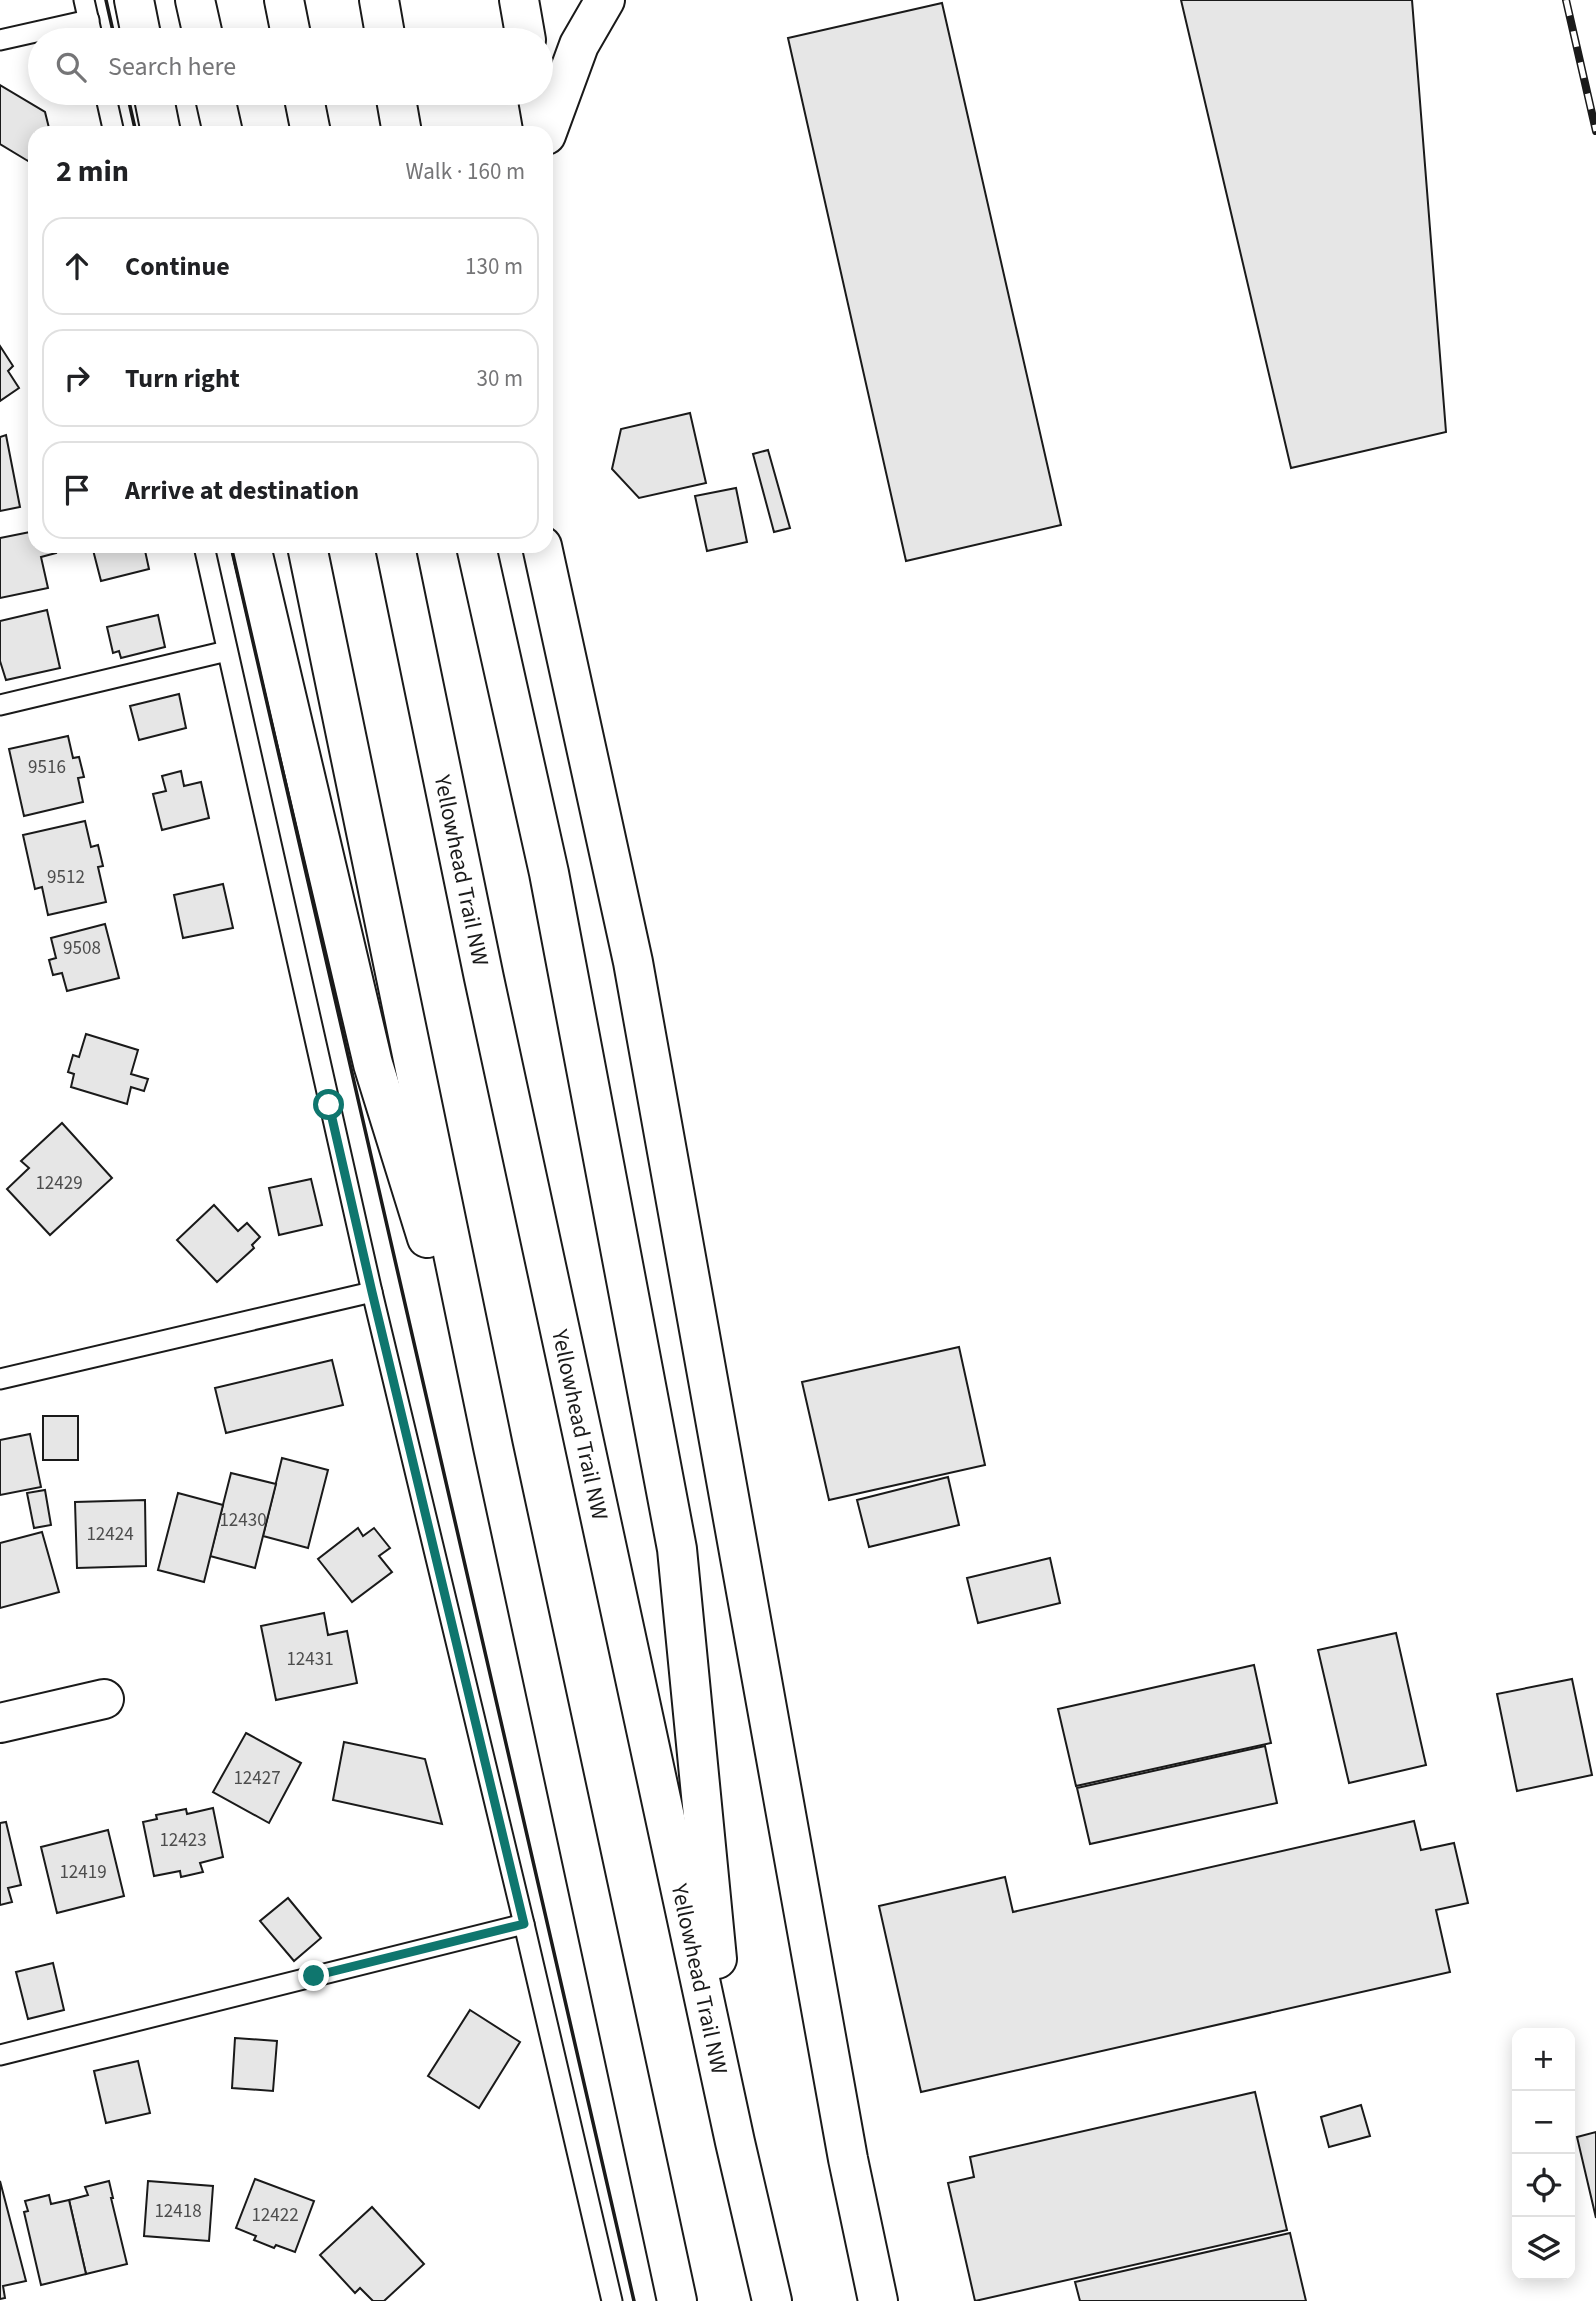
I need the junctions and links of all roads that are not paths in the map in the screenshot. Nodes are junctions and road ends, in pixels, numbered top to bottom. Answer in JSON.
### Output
{"nodes":[{"id":1,"x":84,"y":0,"type":"edge"},
{"id":2,"x":134,"y":0,"type":"edge"},
{"id":3,"x":195,"y":0,"type":"edge"},
{"id":4,"x":284,"y":0,"type":"edge"},
{"id":5,"x":379,"y":0,"type":"edge"},
{"id":6,"x":519,"y":0,"type":"edge"},
{"id":7,"x":606,"y":0,"type":"edge"},
{"id":8,"x":89,"y":20,"type":"junction"},
{"id":9,"x":53,"y":28,"type":"edge"},
{"id":10,"x":91,"y":28,"type":"edge"},
{"id":11,"x":140,"y":28,"type":"edge"},
{"id":12,"x":201,"y":28,"type":"edge"},
{"id":13,"x":290,"y":28,"type":"edge"},
{"id":14,"x":384,"y":28,"type":"edge"},
{"id":15,"x":524,"y":28,"type":"edge"},
{"id":16,"x":28,"y":34,"type":"edge"},
{"id":17,"x":0,"y":40,"type":"edge"},
{"id":18,"x":108,"y":105,"type":"edge"},
{"id":19,"x":155,"y":105,"type":"edge"},
{"id":20,"x":217,"y":105,"type":"edge"},
{"id":21,"x":305,"y":105,"type":"edge"},
{"id":22,"x":397,"y":105,"type":"edge"},
{"id":23,"x":539,"y":105,"type":"edge"},
{"id":24,"x":112,"y":126,"type":"edge"},
{"id":25,"x":160,"y":126,"type":"edge"},
{"id":26,"x":221,"y":126,"type":"edge"},
{"id":27,"x":310,"y":126,"type":"edge"},
{"id":28,"x":401,"y":126,"type":"edge"},
{"id":29,"x":543,"y":126,"type":"edge"},
{"id":30,"x":548,"y":126,"type":"edge"},
{"id":31,"x":206,"y":553,"type":"edge"},
{"id":32,"x":253,"y":553,"type":"edge"},
{"id":33,"x":308,"y":553,"type":"edge"},
{"id":34,"x":397,"y":553,"type":"edge"},
{"id":35,"x":478,"y":553,"type":"edge"},
{"id":36,"x":544,"y":553,"type":"edge"},
{"id":37,"x":227,"y":651,"type":"junction"},
{"id":38,"x":0,"y":705,"type":"edge"},
{"id":39,"x":372,"y":1292,"type":"junction"},
{"id":40,"x":0,"y":1378,"type":"edge"},
{"id":41,"x":493,"y":1447,"type":"junction"},
{"id":42,"x":104,"y":1699,"type":"dead end"},
{"id":43,"x":0,"y":1723,"type":"edge"},
{"id":44,"x":524,"y":1924,"type":"junction"},
{"id":45,"x":0,"y":2055,"type":"edge"},
{"id":46,"x":735,"y":2142,"type":"junction"},
{"id":47,"x":612,"y":2301,"type":"edge"},
{"id":48,"x":677,"y":2301,"type":"edge"},
{"id":49,"x":772,"y":2301,"type":"edge"},
{"id":50,"x":878,"y":2301,"type":"edge"}],
"edges":[{"from":1,"to":8,"type":"lane"},
{"from":2,"to":11,"type":"main road"},
{"from":3,"to":12,"type":"main road"},
{"from":4,"to":13,"type":"main road"},
{"from":5,"to":14,"type":"main road"},
{"from":6,"to":15,"type":"main road"},
{"from":7,"to":30,"type":"main road"},
{"from":8,"to":9,"type":"lane"},
{"from":8,"to":10,"type":"lane"},
{"from":16,"to":17,"type":"lane"},
{"from":18,"to":24,"type":"lane"},
{"from":19,"to":25,"type":"main road"},
{"from":20,"to":26,"type":"main road"},
{"from":21,"to":27,"type":"main road"},
{"from":22,"to":28,"type":"main road"},
{"from":23,"to":29,"type":"main road"},
{"from":31,"to":37,"type":"lane"},
{"from":32,"to":41,"type":"main road"},
{"from":33,"to":41,"type":"main road"},
{"from":34,"to":46,"type":"main road","name":"Yellowhead Trail NW"},
{"from":35,"to":46,"type":"main road"},
{"from":36,"to":50,"type":"main road"},
{"from":37,"to":38,"type":"lane"},
{"from":37,"to":39,"type":"lane"},
{"from":39,"to":40,"type":"lane"},
{"from":39,"to":44,"type":"lane"},
{"from":41,"to":48,"type":"main road"},
{"from":42,"to":43,"type":"main road"},
{"from":44,"to":45,"type":"lane"},
{"from":44,"to":47,"type":"lane"},
{"from":46,"to":49,"type":"main road","name":"Yellowhead Trail NW"}]}
